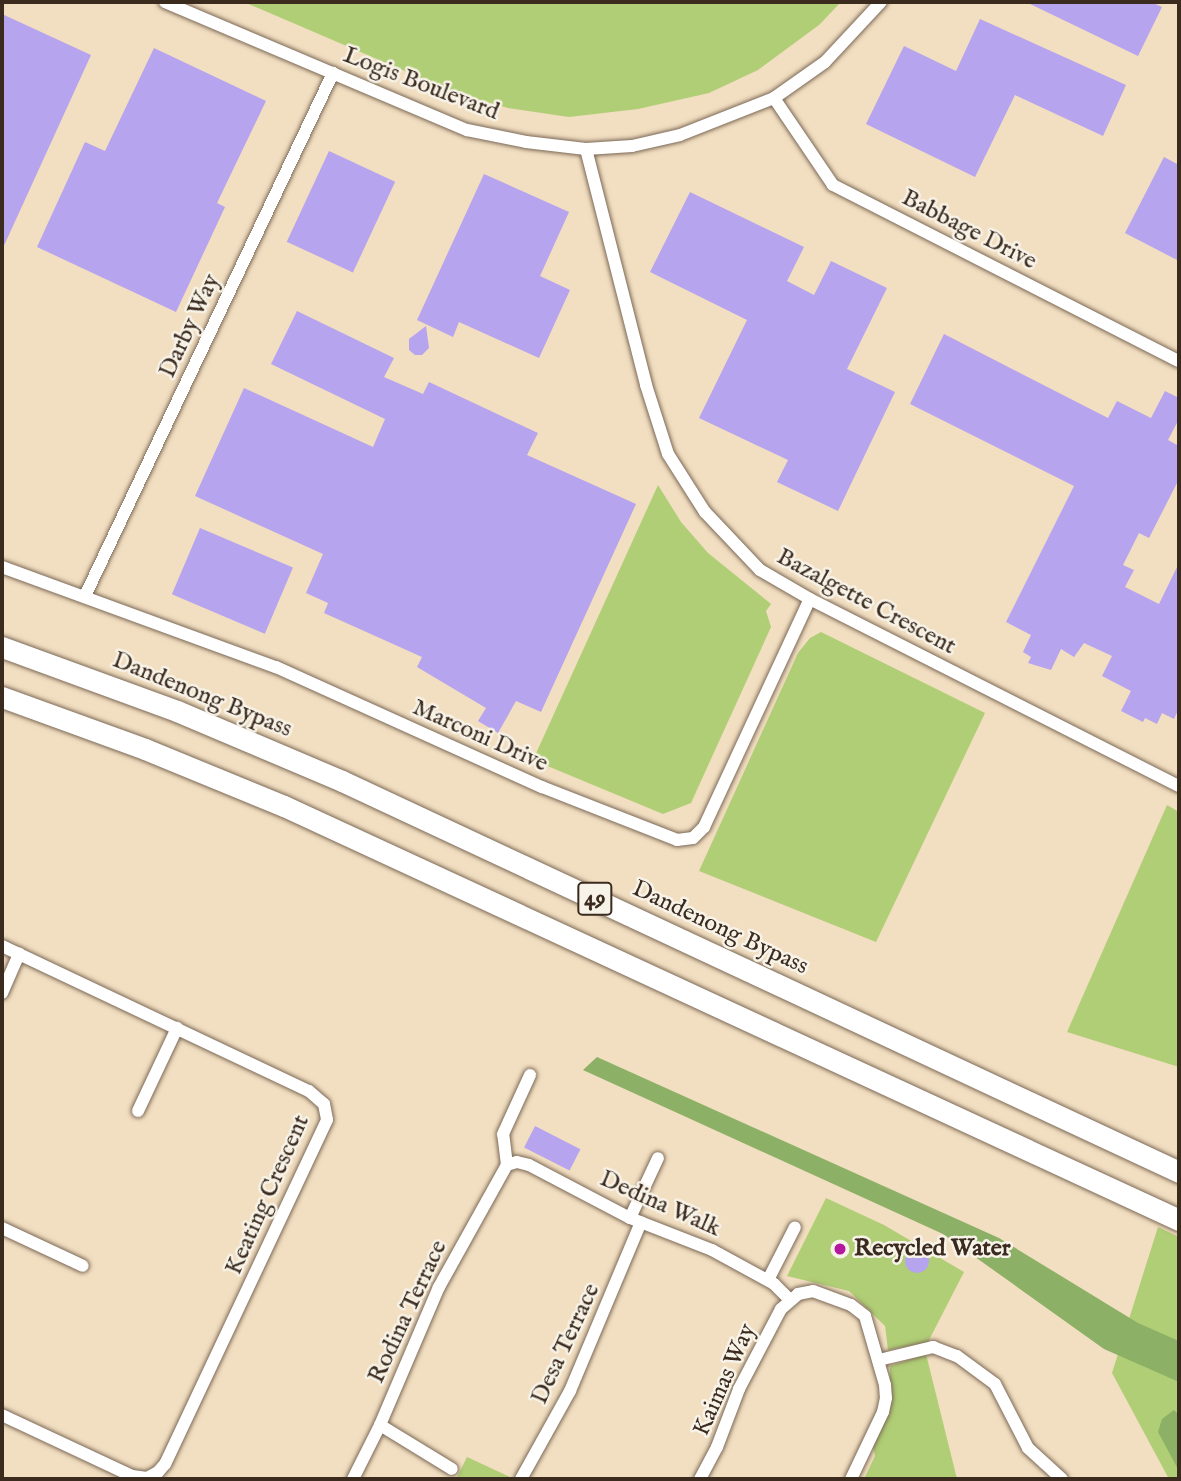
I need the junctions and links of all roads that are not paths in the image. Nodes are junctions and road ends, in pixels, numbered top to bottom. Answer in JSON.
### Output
{"nodes":[{"id":1,"x":165,"y":2,"type":"edge"},
{"id":2,"x":881,"y":2,"type":"edge"},
{"id":3,"x":332,"y":73,"type":"junction"},
{"id":4,"x":775,"y":97,"type":"junction"},
{"id":5,"x":586,"y":149,"type":"junction"},
{"id":6,"x":1179,"y":361,"type":"edge"},
{"id":7,"x":2,"y":567,"type":"edge"},
{"id":8,"x":85,"y":596,"type":"junction"},
{"id":9,"x":810,"y":599,"type":"junction"},
{"id":10,"x":2,"y":647,"type":"edge"},
{"id":11,"x":2,"y":696,"type":"edge"},
{"id":12,"x":1179,"y":786,"type":"edge"},
{"id":13,"x":2,"y":946,"type":"edge"},
{"id":14,"x":19,"y":954,"type":"junction"},
{"id":15,"x":2,"y":993,"type":"edge"},
{"id":16,"x":177,"y":1028,"type":"junction"},
{"id":17,"x":530,"y":1075,"type":"dead end"},
{"id":18,"x":138,"y":1111,"type":"dead end"},
{"id":19,"x":658,"y":1158,"type":"dead end"},
{"id":20,"x":507,"y":1165,"type":"junction"},
{"id":21,"x":1179,"y":1172,"type":"edge"},
{"id":22,"x":636,"y":1220,"type":"junction"},
{"id":23,"x":1179,"y":1220,"type":"edge"},
{"id":24,"x":796,"y":1227,"type":"dead end"},
{"id":25,"x":2,"y":1228,"type":"edge"},
{"id":26,"x":83,"y":1266,"type":"dead end"},
{"id":27,"x":768,"y":1280,"type":"junction"},
{"id":28,"x":789,"y":1299,"type":"junction"},
{"id":29,"x":879,"y":1360,"type":"junction"},
{"id":30,"x":2,"y":1415,"type":"edge"},
{"id":31,"x":380,"y":1425,"type":"junction"},
{"id":32,"x":452,"y":1469,"type":"dead end"},
{"id":33,"x":354,"y":1479,"type":"edge"},
{"id":34,"x":521,"y":1479,"type":"edge"},
{"id":35,"x":700,"y":1479,"type":"edge"},
{"id":36,"x":851,"y":1479,"type":"edge"},
{"id":37,"x":1062,"y":1479,"type":"edge"}],
"edges":[{"from":1,"to":3,"type":"street","name":"Logis Boulevard"},
{"from":2,"to":4,"type":"street","name":"Logis Boulevard"},
{"from":3,"to":5,"type":"street","name":"Logis Boulevard"},
{"from":3,"to":8,"type":"street","name":"Darby Way"},
{"from":4,"to":5,"type":"street","name":"Logis Boulevard"},
{"from":4,"to":6,"type":"street","name":"Babbage Drive"},
{"from":5,"to":9,"type":"street","name":"Bazalgette Crescent"},
{"from":7,"to":8,"type":"street","name":"Marconi Drive"},
{"from":8,"to":9,"type":"street","name":"Marconi Drive"},
{"from":9,"to":12,"type":"street","name":"Bazalgette Crescent"},
{"from":10,"to":21,"type":"highway","name":"Dandenong Bypass","number":"49"},
{"from":11,"to":23,"type":"highway","number":"49"},
{"from":13,"to":14,"type":"street","name":"Keating Crescent"},
{"from":14,"to":15,"type":"street"},
{"from":14,"to":16,"type":"street","name":"Keating Crescent"},
{"from":16,"to":18,"type":"street"},
{"from":16,"to":30,"type":"street","name":"Keating Crescent"},
{"from":17,"to":20,"type":"street"},
{"from":19,"to":22,"type":"street","name":"Desa Terrace"},
{"from":20,"to":22,"type":"street","name":"Dedina Walk"},
{"from":20,"to":31,"type":"street","name":"Rodina Terrace"},
{"from":22,"to":27,"type":"street","name":"Dedina Walk"},
{"from":22,"to":34,"type":"street","name":"Desa Terrace"},
{"from":24,"to":27,"type":"street"},
{"from":25,"to":26,"type":"street"},
{"from":27,"to":28,"type":"street","name":"Dedina Walk"},
{"from":28,"to":29,"type":"street"},
{"from":28,"to":35,"type":"street","name":"Kaimas Way"},
{"from":29,"to":36,"type":"street"},
{"from":29,"to":37,"type":"street"},
{"from":31,"to":32,"type":"street"},
{"from":31,"to":33,"type":"street","name":"Rodina Terrace"}]}
